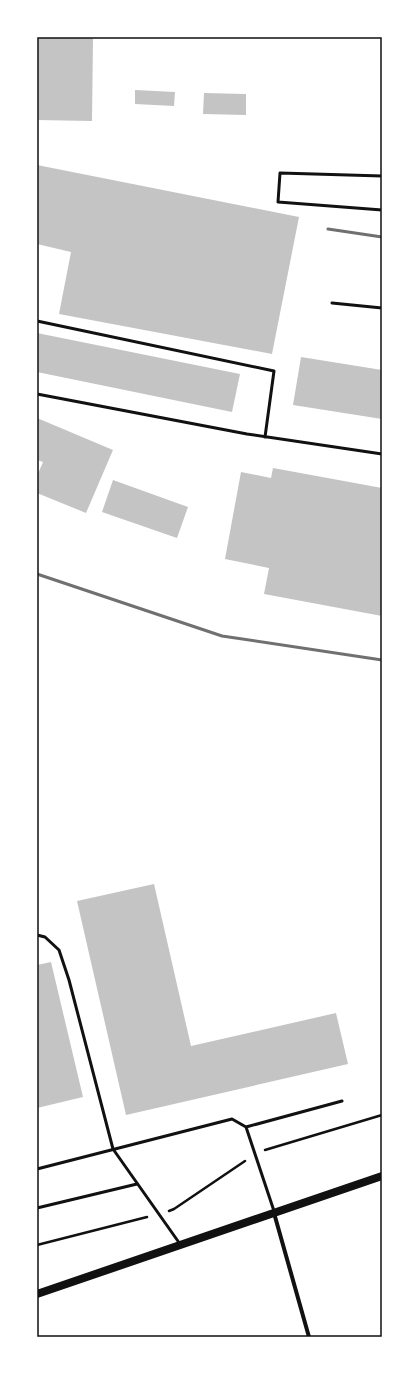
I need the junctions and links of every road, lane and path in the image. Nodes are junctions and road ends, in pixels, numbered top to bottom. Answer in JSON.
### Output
{"nodes":[{"id":1,"x":382,"y":176,"type":"edge"},
{"id":2,"x":382,"y":210,"type":"edge"},
{"id":3,"x":332,"y":303,"type":"dead end"},
{"id":4,"x":382,"y":308,"type":"edge"},
{"id":5,"x":37,"y":320,"type":"edge"},
{"id":6,"x":37,"y":394,"type":"edge"},
{"id":7,"x":265,"y":437,"type":"junction"},
{"id":8,"x":382,"y":454,"type":"edge"},
{"id":9,"x":37,"y":935,"type":"edge"},
{"id":10,"x":342,"y":1101,"type":"dead end"},
{"id":11,"x":382,"y":1115,"type":"edge"},
{"id":12,"x":246,"y":1126,"type":"junction"},
{"id":13,"x":113,"y":1149,"type":"junction"},
{"id":14,"x":255,"y":1154,"type":"junction"},
{"id":15,"x":37,"y":1169,"type":"edge"},
{"id":16,"x":382,"y":1176,"type":"edge"},
{"id":17,"x":137,"y":1184,"type":"junction"},
{"id":18,"x":37,"y":1208,"type":"edge"},
{"id":19,"x":274,"y":1213,"type":"junction"},
{"id":20,"x":158,"y":1214,"type":"junction"},
{"id":21,"x":37,"y":1245,"type":"edge"},
{"id":22,"x":181,"y":1245,"type":"junction"},
{"id":23,"x":37,"y":1294,"type":"edge"},
{"id":24,"x":309,"y":1337,"type":"edge"}],
"edges":[{"from":1,"to":2,"type":"lane"},
{"from":3,"to":4,"type":"lane"},
{"from":5,"to":7,"type":"lane"},
{"from":6,"to":7,"type":"lane"},
{"from":7,"to":8,"type":"lane"},
{"from":9,"to":13,"type":"lane"},
{"from":10,"to":12,"type":"lane"},
{"from":11,"to":14,"type":"path"},
{"from":12,"to":13,"type":"lane"},
{"from":12,"to":14,"type":"lane"},
{"from":13,"to":15,"type":"lane"},
{"from":13,"to":17,"type":"lane"},
{"from":14,"to":19,"type":"lane"},
{"from":14,"to":20,"type":"path"},
{"from":16,"to":19,"type":"main road"},
{"from":17,"to":18,"type":"lane"},
{"from":17,"to":20,"type":"lane"},
{"from":19,"to":22,"type":"main road"},
{"from":19,"to":24,"type":"street"},
{"from":20,"to":21,"type":"path"},
{"from":20,"to":22,"type":"lane"},
{"from":22,"to":23,"type":"main road"}]}
